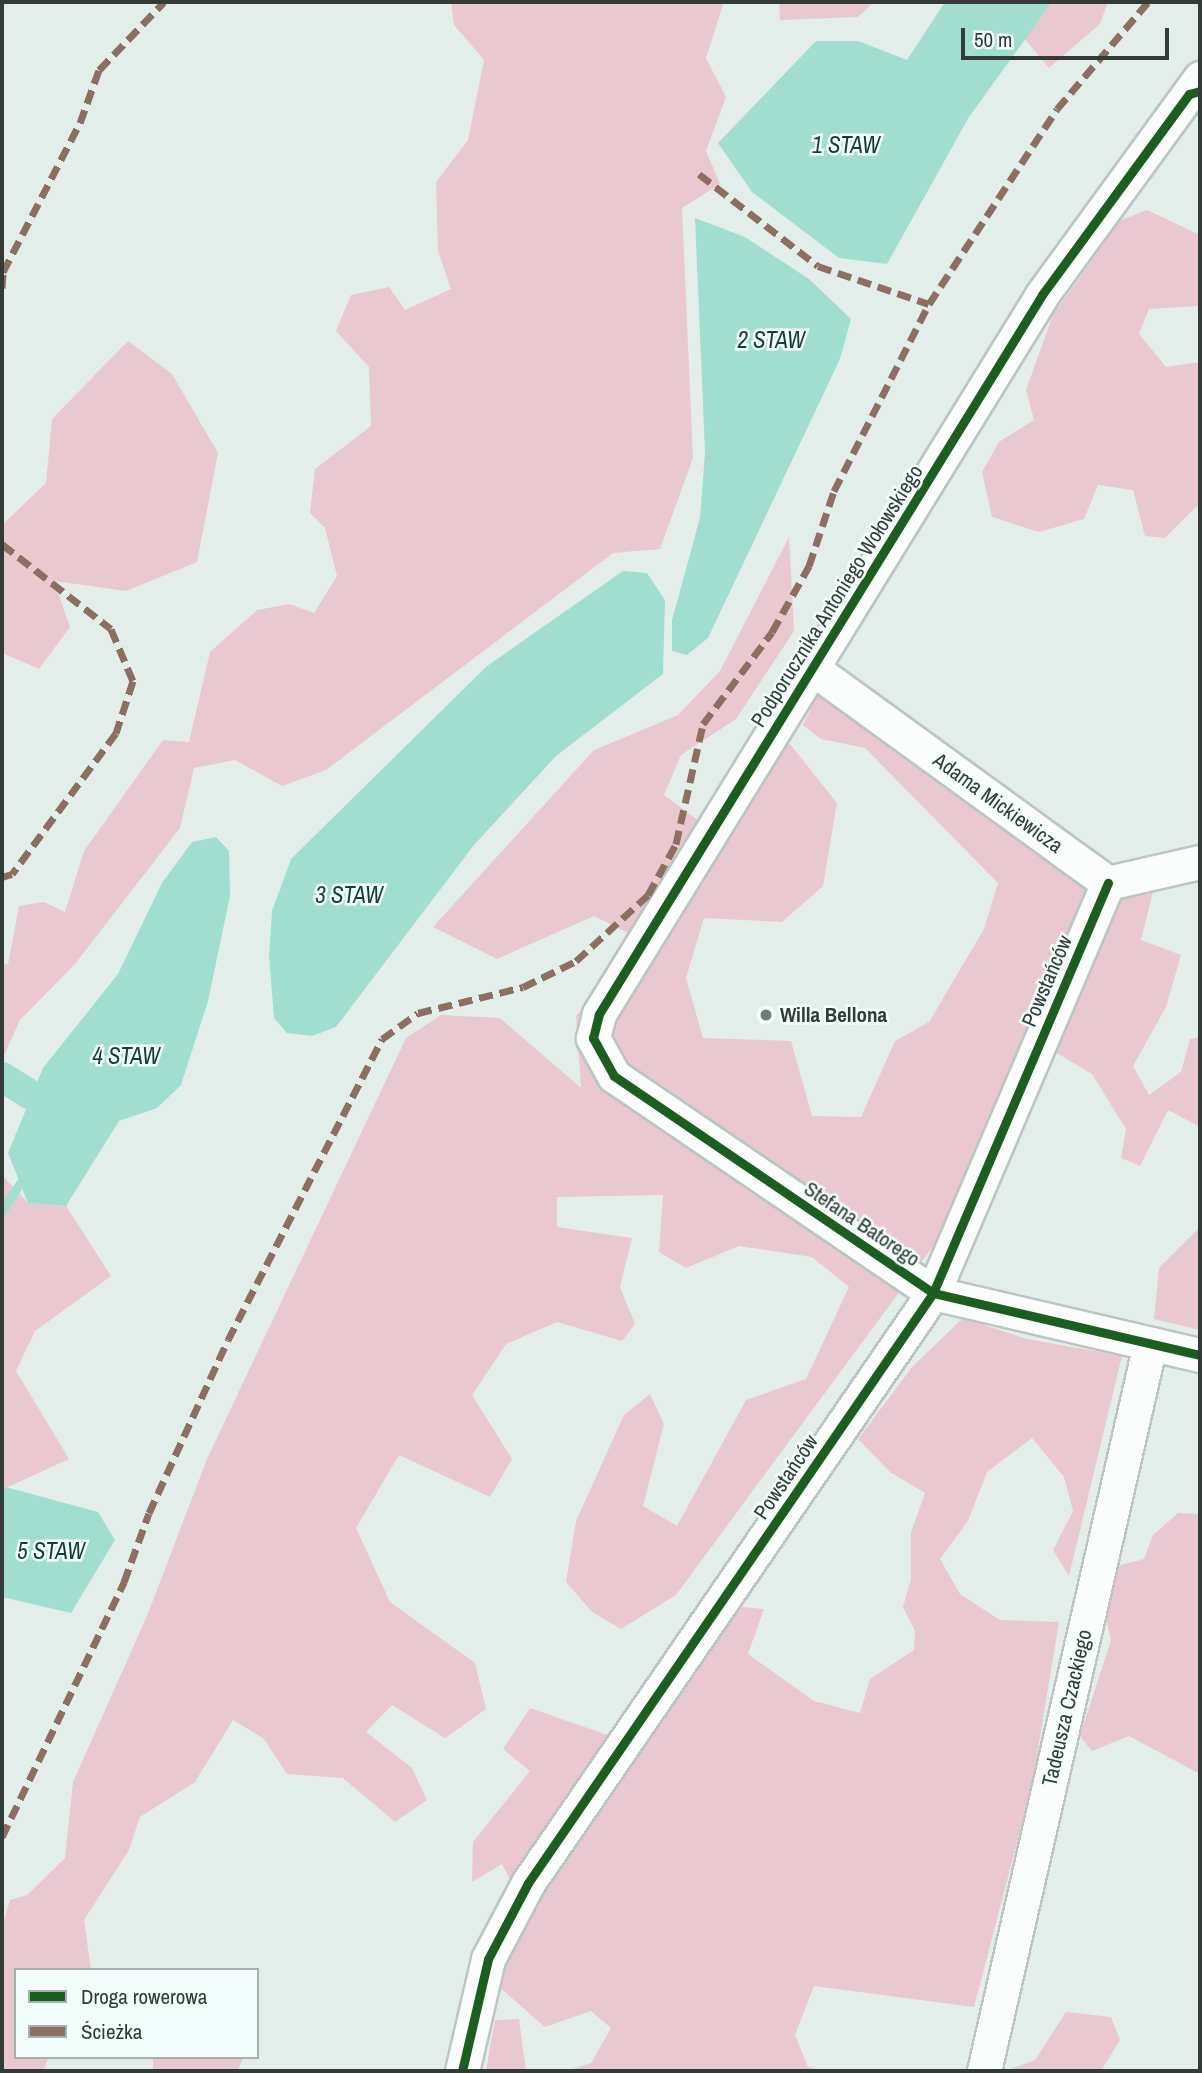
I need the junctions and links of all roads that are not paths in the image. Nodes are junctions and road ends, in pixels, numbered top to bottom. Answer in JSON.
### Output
{"nodes":[{"id":1,"x":1197,"y":88,"type":"edge"},
{"id":2,"x":812,"y":668,"type":"junction"},
{"id":3,"x":1200,"y":862,"type":"edge"},
{"id":4,"x":1108,"y":883,"type":"junction"},
{"id":5,"x":614,"y":1076,"type":"joint"},
{"id":6,"x":933,"y":1293,"type":"junction"},
{"id":7,"x":1150,"y":1344,"type":"junction"},
{"id":8,"x":1200,"y":1355,"type":"edge"},
{"id":9,"x":462,"y":2071,"type":"edge"},
{"id":10,"x":984,"y":2071,"type":"edge"}],
"edges":[{"from":1,"to":2,"type":"street","name":"Podporucznika Antoniego Wołowskiego"},
{"from":2,"to":4,"type":"street","name":"Adama Mickiewicza"},
{"from":2,"to":5,"type":"street","name":"Podporucznika Antoniego Wołowskiego"},
{"from":3,"to":4,"type":"street"},
{"from":4,"to":6,"type":"street","name":"Powstańców"},
{"from":5,"to":6,"type":"street","name":"Stefana Batorego"},
{"from":6,"to":7,"type":"street","name":"Stefana Batorego"},
{"from":6,"to":9,"type":"street","name":"Powstańców"},
{"from":7,"to":8,"type":"street","name":"Stefana Batorego"},
{"from":7,"to":10,"type":"street","name":"Tadeusza Czackiego"}]}
